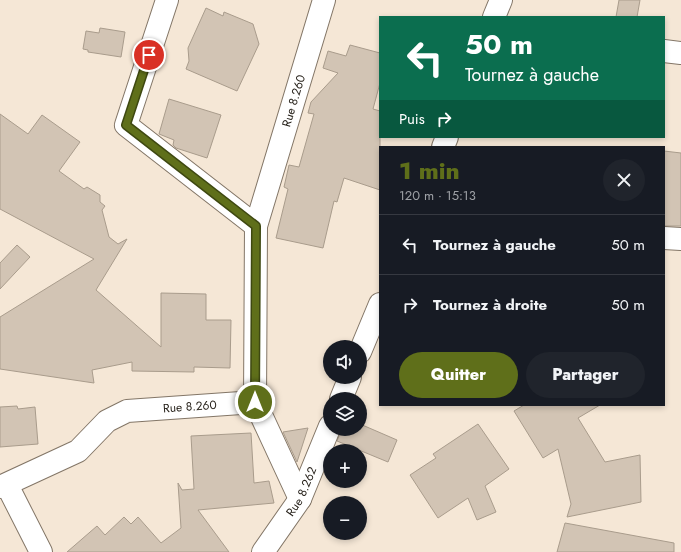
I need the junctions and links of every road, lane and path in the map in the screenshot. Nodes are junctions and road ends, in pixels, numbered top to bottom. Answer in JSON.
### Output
{"nodes":[{"id":1,"x":167,"y":0,"type":"edge"},
{"id":2,"x":324,"y":0,"type":"edge"},
{"id":3,"x":501,"y":0,"type":"edge"},
{"id":4,"x":494,"y":16,"type":"edge"},
{"id":5,"x":665,"y":51,"type":"edge"},
{"id":6,"x":681,"y":53,"type":"edge"},
{"id":7,"x":256,"y":226,"type":"junction"},
{"id":8,"x":665,"y":238,"type":"edge"},
{"id":9,"x":681,"y":239,"type":"edge"},
{"id":10,"x":379,"y":306,"type":"edge"},
{"id":11,"x":365,"y":340,"type":"edge"},
{"id":12,"x":255,"y":402,"type":"junction"},
{"id":13,"x":326,"y":436,"type":"edge"},
{"id":14,"x":4,"y":486,"type":"edge"},
{"id":15,"x":300,"y":500,"type":"junction"},
{"id":16,"x":41,"y":552,"type":"edge"},
{"id":17,"x":263,"y":552,"type":"edge"}],
"edges":[{"from":1,"to":7,"type":"street"},
{"from":2,"to":7,"type":"street","name":"Rue 8.260"},
{"from":3,"to":4,"type":"street"},
{"from":5,"to":6,"type":"street"},
{"from":7,"to":12,"type":"street","name":"Rue 8.260"},
{"from":8,"to":9,"type":"street"},
{"from":10,"to":11,"type":"street"},
{"from":12,"to":14,"type":"street","name":"Rue 8.260"},
{"from":12,"to":15,"type":"street"},
{"from":13,"to":15,"type":"street","name":"Rue 8.262"},
{"from":14,"to":16,"type":"street"},
{"from":15,"to":17,"type":"street","name":"Rue 8.262"}]}
